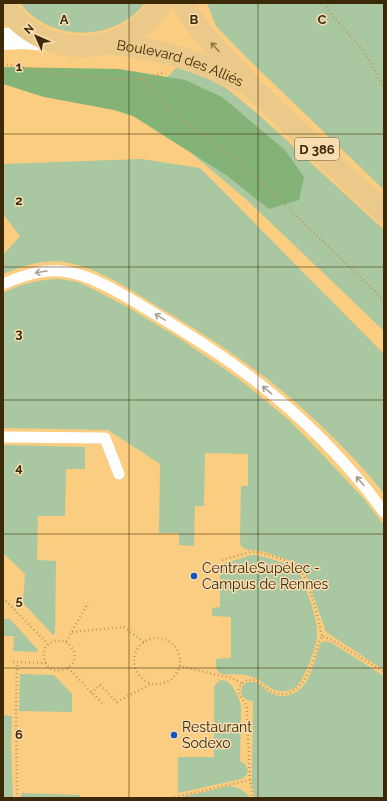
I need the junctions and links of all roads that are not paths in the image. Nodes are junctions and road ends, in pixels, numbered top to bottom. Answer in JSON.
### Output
{"nodes":[{"id":1,"x":3,"y":3,"type":"edge"},
{"id":2,"x":162,"y":3,"type":"edge"},
{"id":3,"x":183,"y":3,"type":"edge"},
{"id":4,"x":3,"y":39,"type":"edge"},
{"id":5,"x":46,"y":40,"type":"junction"},
{"id":6,"x":109,"y":43,"type":"junction"},
{"id":7,"x":250,"y":86,"type":"junction"},
{"id":8,"x":384,"y":212,"type":"edge"},
{"id":9,"x":3,"y":284,"type":"edge"},
{"id":10,"x":3,"y":436,"type":"edge"},
{"id":11,"x":119,"y":474,"type":"dead end"},
{"id":12,"x":384,"y":512,"type":"edge"}],
"edges":[{"from":1,"to":5,"type":"main road"},
{"from":2,"to":6,"type":"main road"},
{"from":7,"to":3,"type":"main road","name":"Boulevard des Alliés","one_way":true},
{"from":4,"to":5,"type":"main road"},
{"from":5,"to":6,"type":"main road"},
{"from":6,"to":7,"type":"main road","name":"Boulevard des Alliés"},
{"from":7,"to":8,"type":"main road","name":"Boulevard des Alliés","number":"D 386"},
{"from":12,"to":9,"type":"lane","one_way":true},
{"from":10,"to":11,"type":"lane"}]}
